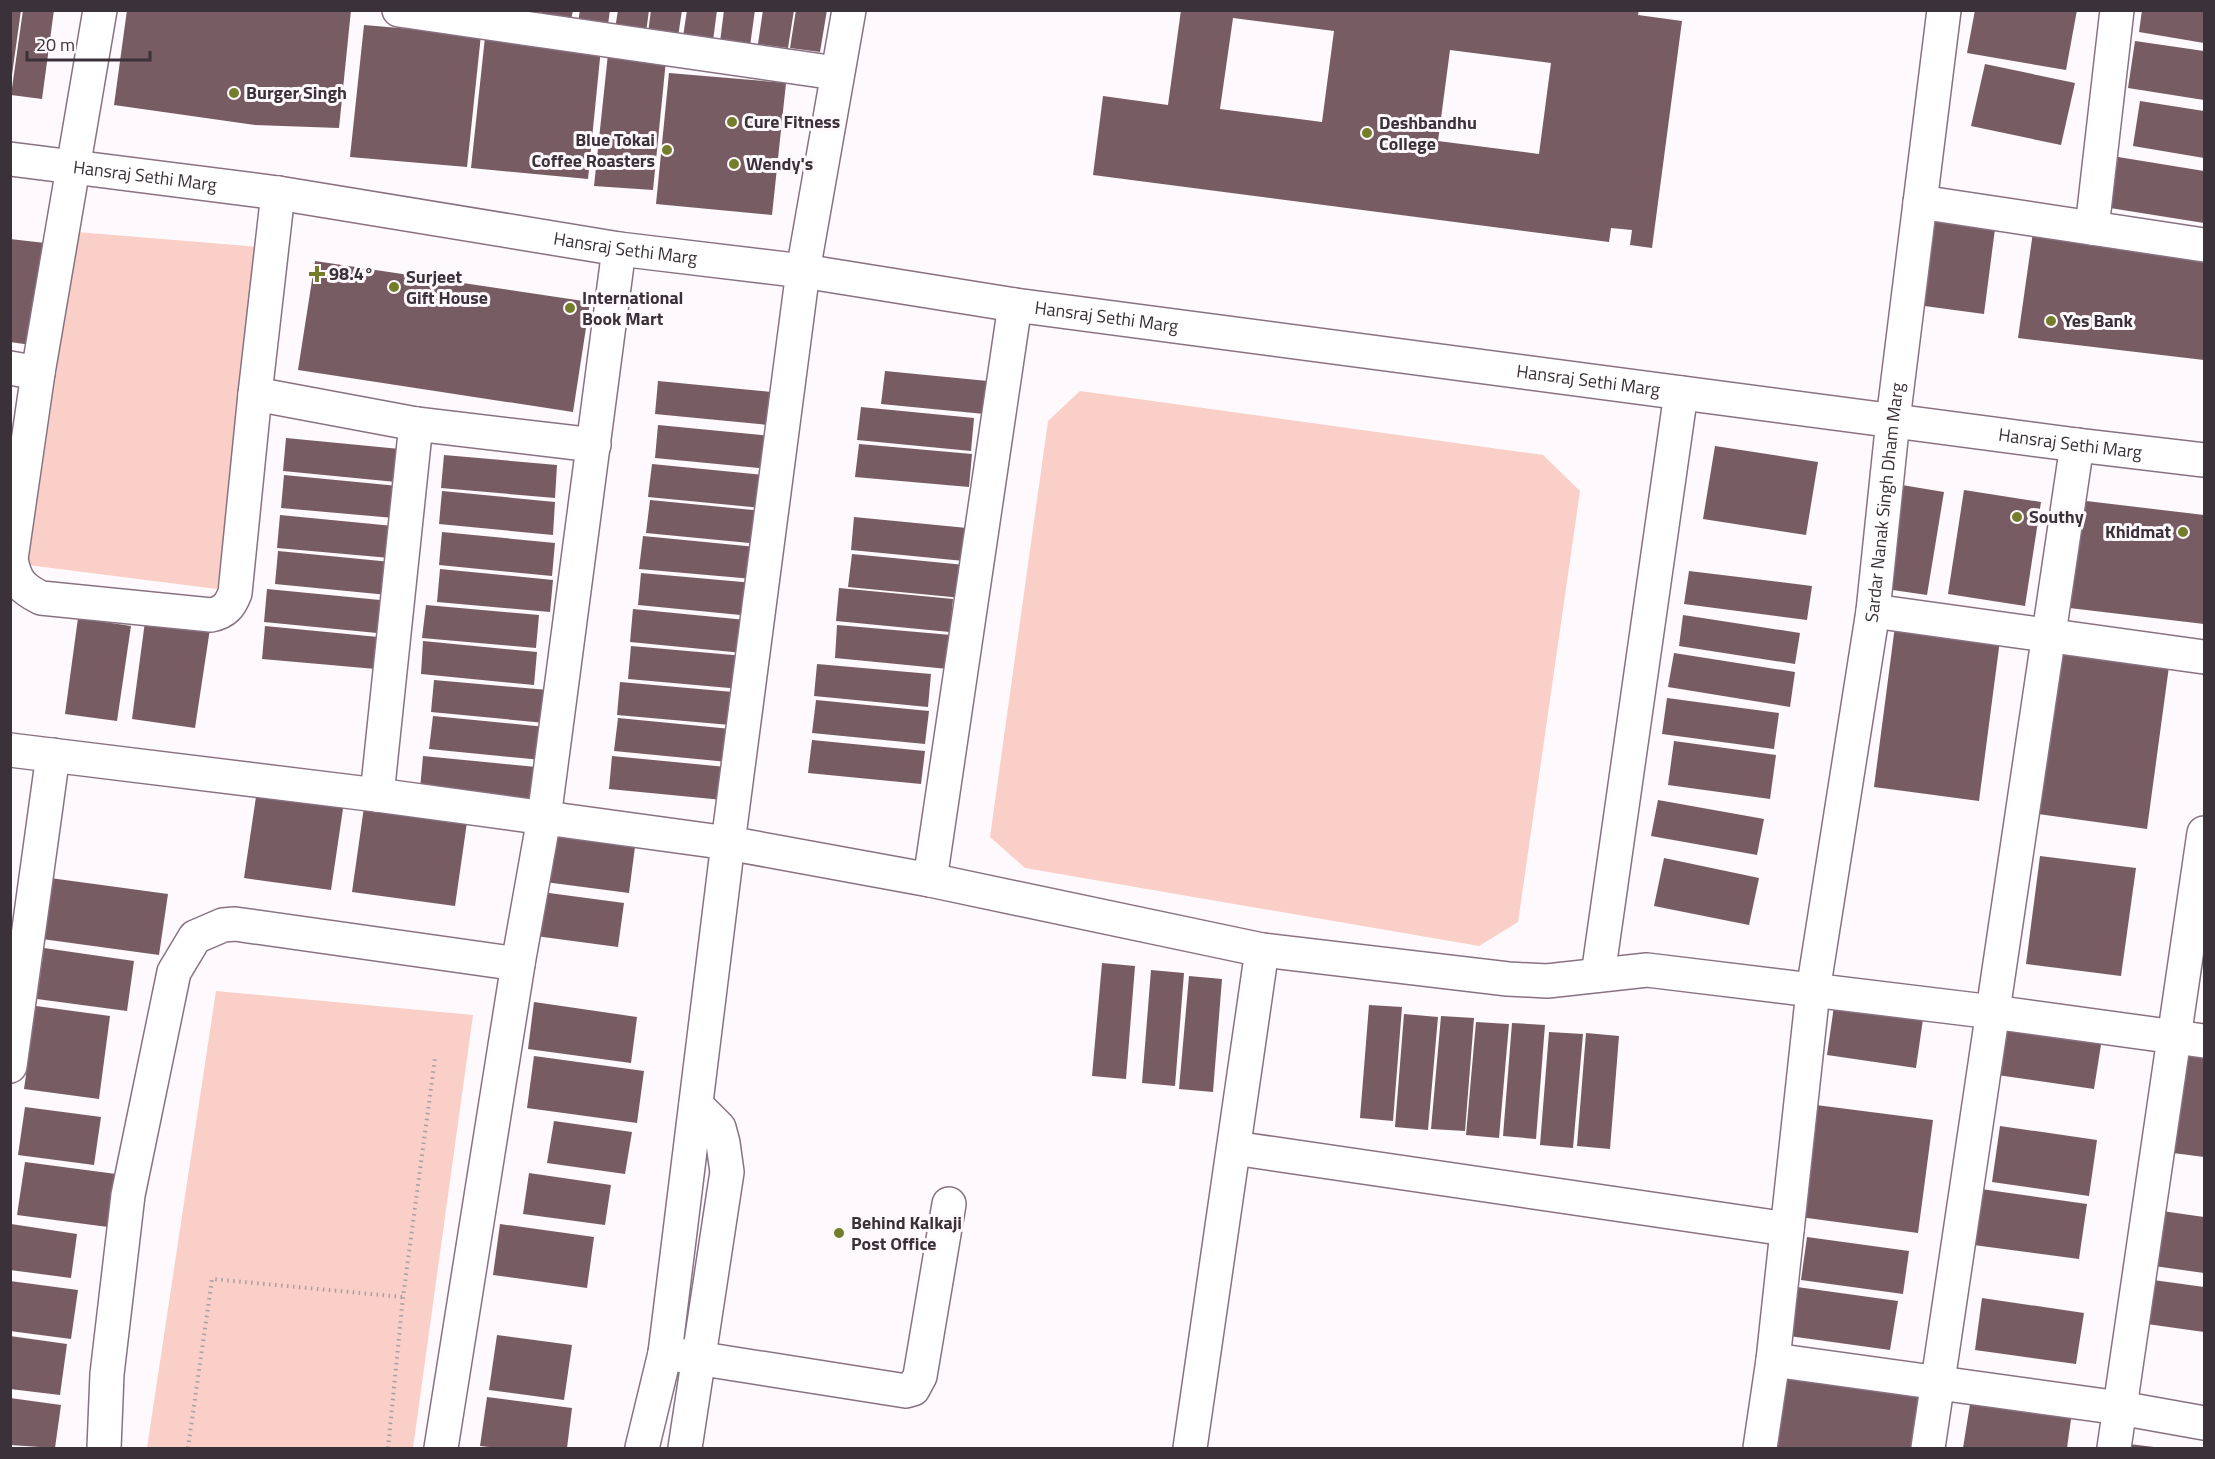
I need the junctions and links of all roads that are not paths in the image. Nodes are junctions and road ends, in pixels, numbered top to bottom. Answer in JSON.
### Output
{"nodes":[{"id":1,"x":100,"y":10,"type":"edge"},
{"id":2,"x":399,"y":10,"type":"edge"},
{"id":3,"x":849,"y":10,"type":"edge"},
{"id":4,"x":1944,"y":10,"type":"edge"},
{"id":5,"x":2117,"y":10,"type":"edge"},
{"id":6,"x":836,"y":73,"type":"junction"},
{"id":7,"x":10,"y":159,"type":"edge"},
{"id":8,"x":73,"y":168,"type":"junction"},
{"id":9,"x":278,"y":193,"type":"junction"},
{"id":10,"x":1920,"y":202,"type":"junction"},
{"id":11,"x":2092,"y":228,"type":"junction"},
{"id":12,"x":2205,"y":245,"type":"edge"},
{"id":13,"x":619,"y":249,"type":"junction"},
{"id":14,"x":802,"y":271,"type":"junction"},
{"id":15,"x":1015,"y":305,"type":"junction"},
{"id":16,"x":24,"y":370,"type":"edge"},
{"id":17,"x":1681,"y":393,"type":"junction"},
{"id":18,"x":255,"y":394,"type":"junction"},
{"id":19,"x":1893,"y":420,"type":"junction"},
{"id":20,"x":416,"y":424,"type":"junction"},
{"id":21,"x":594,"y":445,"type":"junction"},
{"id":22,"x":2077,"y":445,"type":"junction"},
{"id":23,"x":2205,"y":460,"type":"edge"},
{"id":24,"x":1873,"y":611,"type":"junction"},
{"id":25,"x":2048,"y":634,"type":"junction"},
{"id":26,"x":2205,"y":657,"type":"edge"},
{"id":27,"x":10,"y":750,"type":"edge"},
{"id":28,"x":53,"y":755,"type":"junction"},
{"id":29,"x":377,"y":795,"type":"junction"},
{"id":30,"x":544,"y":818,"type":"junction"},
{"id":31,"x":2205,"y":833,"type":"edge"},
{"id":32,"x":728,"y":843,"type":"junction"},
{"id":33,"x":930,"y":880,"type":"junction"},
{"id":34,"x":1262,"y":950,"type":"junction"},
{"id":35,"x":518,"y":964,"type":"junction"},
{"id":36,"x":1598,"y":975,"type":"junction"},
{"id":37,"x":1813,"y":991,"type":"junction"},
{"id":38,"x":1993,"y":1012,"type":"junction"},
{"id":39,"x":2189,"y":1038,"type":"edge"},
{"id":40,"x":10,"y":1066,"type":"edge"},
{"id":41,"x":696,"y":1105,"type":"junction"},
{"id":42,"x":1234,"y":1148,"type":"junction"},
{"id":43,"x":950,"y":1204,"type":"dead end"},
{"id":44,"x":1787,"y":1229,"type":"junction"},
{"id":45,"x":665,"y":1353,"type":"junction"},
{"id":46,"x":697,"y":1358,"type":"junction"},
{"id":47,"x":1773,"y":1360,"type":"junction"},
{"id":48,"x":1938,"y":1384,"type":"junction"},
{"id":49,"x":2120,"y":1408,"type":"junction"},
{"id":50,"x":2205,"y":1423,"type":"edge"},
{"id":51,"x":104,"y":1449,"type":"edge"},
{"id":52,"x":441,"y":1449,"type":"edge"},
{"id":53,"x":642,"y":1449,"type":"edge"},
{"id":54,"x":685,"y":1449,"type":"edge"},
{"id":55,"x":1190,"y":1449,"type":"edge"},
{"id":56,"x":1760,"y":1449,"type":"edge"},
{"id":57,"x":1928,"y":1449,"type":"edge"},
{"id":58,"x":2114,"y":1449,"type":"edge"}],
"edges":[{"from":1,"to":8,"type":"street"},
{"from":2,"to":6,"type":"street"},
{"from":3,"to":6,"type":"street"},
{"from":4,"to":10,"type":"street","name":"Sardar Nanak Singh Dham Marg"},
{"from":5,"to":11,"type":"street"},
{"from":6,"to":14,"type":"street"},
{"from":7,"to":8,"type":"street","name":"Hansraj Sethi Marg"},
{"from":8,"to":9,"type":"street","name":"Hansraj Sethi Marg"},
{"from":8,"to":16,"type":"street"},
{"from":9,"to":13,"type":"street","name":"Hansraj Sethi Marg"},
{"from":9,"to":18,"type":"street"},
{"from":10,"to":11,"type":"street"},
{"from":10,"to":19,"type":"street","name":"Sardar Nanak Singh Dham Marg"},
{"from":11,"to":12,"type":"street"},
{"from":13,"to":14,"type":"street","name":"Hansraj Sethi Marg"},
{"from":13,"to":21,"type":"street"},
{"from":14,"to":15,"type":"street","name":"Hansraj Sethi Marg"},
{"from":14,"to":32,"type":"street"},
{"from":15,"to":17,"type":"street","name":"Hansraj Sethi Marg"},
{"from":15,"to":33,"type":"street"},
{"from":16,"to":18,"type":"street"},
{"from":17,"to":19,"type":"street","name":"Hansraj Sethi Marg"},
{"from":17,"to":36,"type":"street"},
{"from":18,"to":20,"type":"street"},
{"from":19,"to":22,"type":"street","name":"Hansraj Sethi Marg"},
{"from":19,"to":24,"type":"street","name":"Sardar Nanak Singh Dham Marg"},
{"from":20,"to":21,"type":"street"},
{"from":20,"to":29,"type":"street"},
{"from":21,"to":30,"type":"street"},
{"from":22,"to":23,"type":"street","name":"Hansraj Sethi Marg"},
{"from":22,"to":25,"type":"street"},
{"from":24,"to":25,"type":"street"},
{"from":24,"to":37,"type":"street","name":"Sardar Nanak Singh Dham Marg"},
{"from":25,"to":26,"type":"street"},
{"from":25,"to":38,"type":"street"},
{"from":27,"to":28,"type":"street"},
{"from":28,"to":29,"type":"street"},
{"from":28,"to":40,"type":"street"},
{"from":29,"to":30,"type":"street"},
{"from":30,"to":32,"type":"street"},
{"from":30,"to":35,"type":"street"},
{"from":31,"to":39,"type":"street"},
{"from":32,"to":33,"type":"street"},
{"from":32,"to":41,"type":"street"},
{"from":33,"to":34,"type":"street"},
{"from":34,"to":36,"type":"street"},
{"from":34,"to":42,"type":"street"},
{"from":35,"to":51,"type":"street"},
{"from":35,"to":52,"type":"street"},
{"from":36,"to":37,"type":"street"},
{"from":37,"to":38,"type":"street"},
{"from":37,"to":44,"type":"street","name":"Sardar Nanak Singh Dham Marg"},
{"from":38,"to":39,"type":"street"},
{"from":38,"to":48,"type":"street"},
{"from":39,"to":49,"type":"street"},
{"from":41,"to":45,"type":"street"},
{"from":41,"to":46,"type":"street"},
{"from":42,"to":44,"type":"street"},
{"from":42,"to":55,"type":"street"},
{"from":43,"to":46,"type":"street"},
{"from":44,"to":47,"type":"street","name":"Sardar Nanak Singh Dham Marg"},
{"from":45,"to":46,"type":"street"},
{"from":45,"to":53,"type":"street"},
{"from":46,"to":54,"type":"street"},
{"from":47,"to":48,"type":"street"},
{"from":47,"to":56,"type":"street","name":"Sardar Nanak Singh Dham Marg"},
{"from":48,"to":49,"type":"street"},
{"from":48,"to":57,"type":"street"},
{"from":49,"to":50,"type":"street"},
{"from":49,"to":58,"type":"street"}]}
